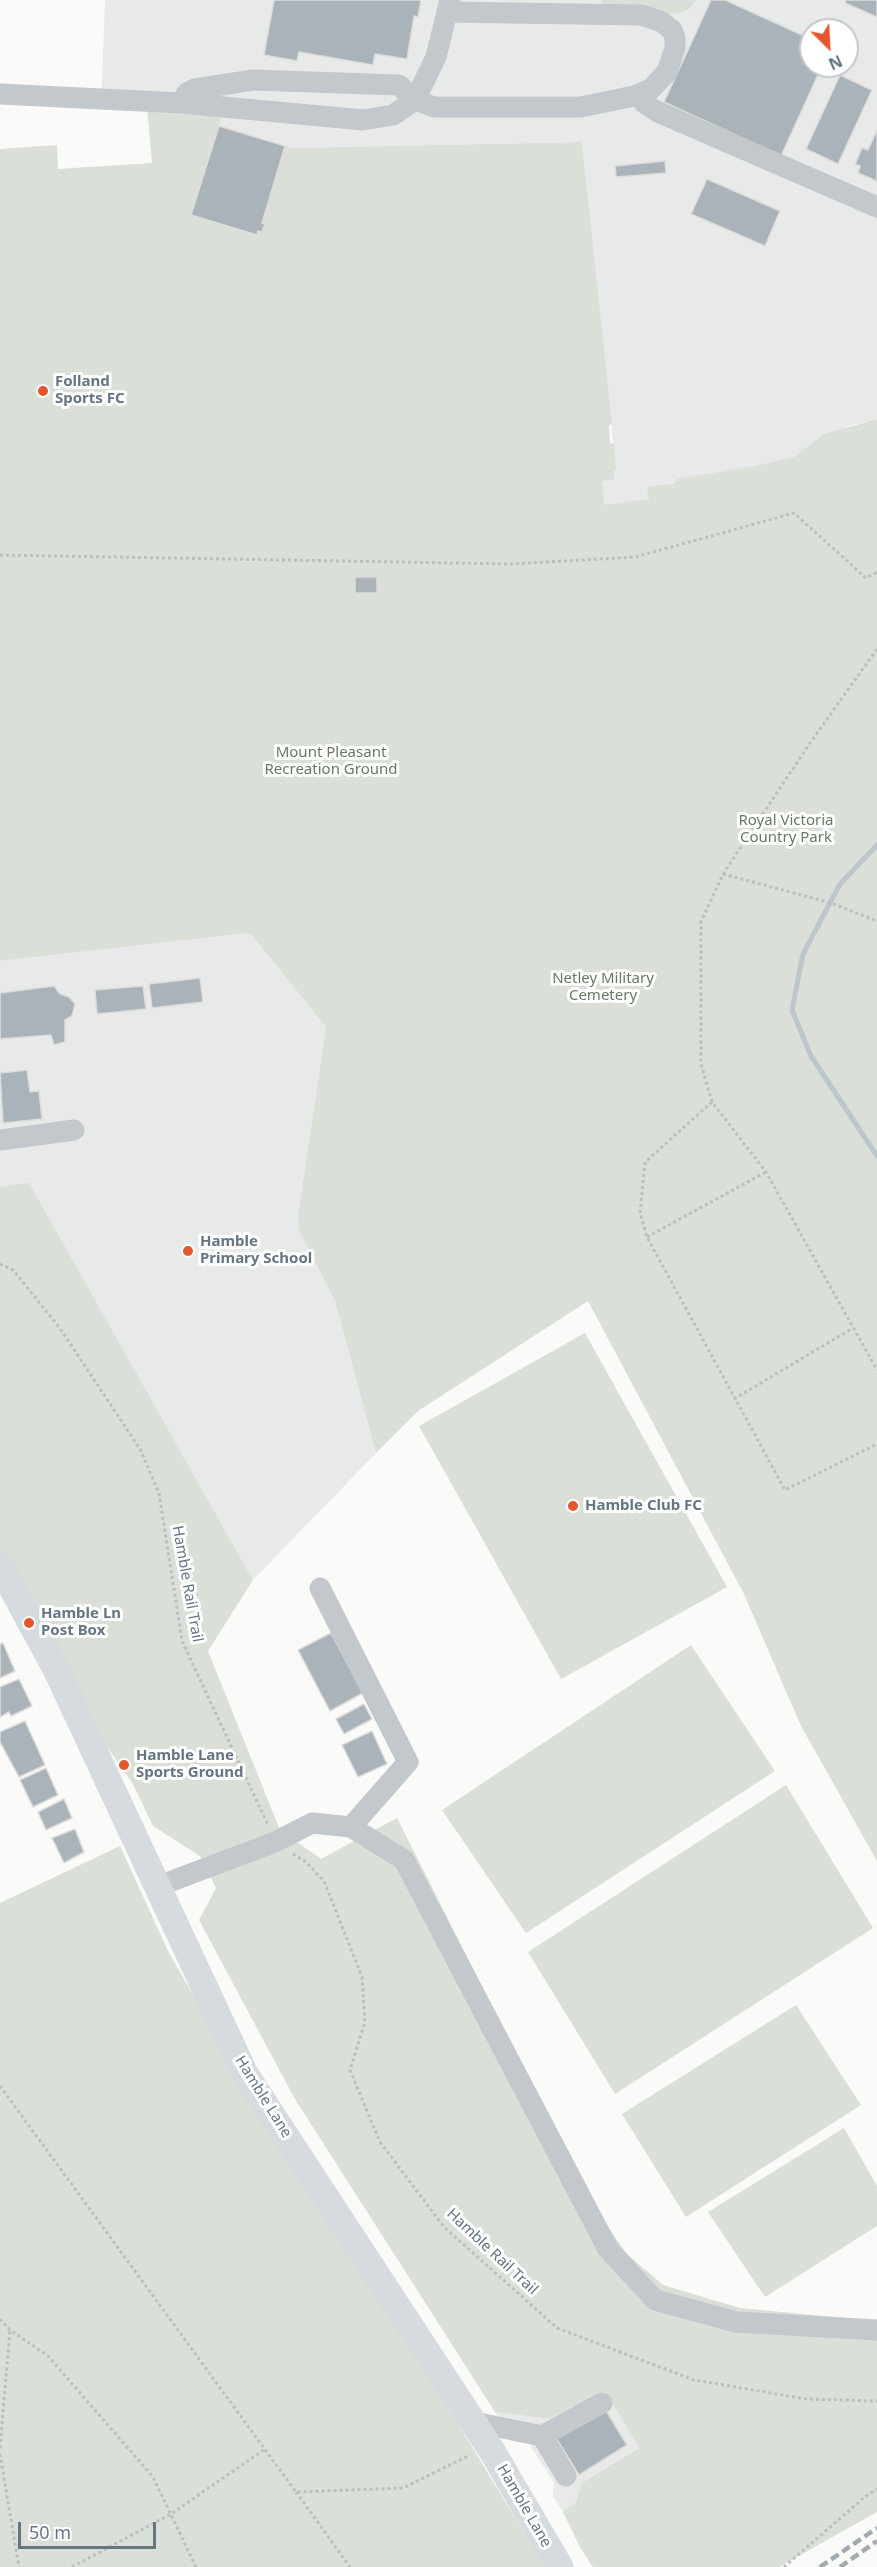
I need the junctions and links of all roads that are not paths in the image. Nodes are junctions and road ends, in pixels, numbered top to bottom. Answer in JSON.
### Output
{"nodes":[{"id":1,"x":448,"y":6,"type":"edge"},
{"id":2,"x":0,"y":94,"type":"edge"},
{"id":3,"x":639,"y":95,"type":"junction"},
{"id":4,"x":415,"y":100,"type":"junction"},
{"id":5,"x":181,"y":103,"type":"junction"},
{"id":6,"x":877,"y":207,"type":"edge"},
{"id":7,"x":74,"y":1130,"type":"dead end"},
{"id":8,"x":0,"y":1140,"type":"edge"},
{"id":9,"x":0,"y":1566,"type":"edge"},
{"id":10,"x":320,"y":1588,"type":"dead end"},
{"id":11,"x":351,"y":1827,"type":"junction"},
{"id":12,"x":156,"y":1887,"type":"junction"},
{"id":13,"x":877,"y":2330,"type":"edge"},
{"id":14,"x":602,"y":2403,"type":"dead end"},
{"id":15,"x":474,"y":2422,"type":"junction"},
{"id":16,"x":542,"y":2436,"type":"junction"},
{"id":17,"x":566,"y":2476,"type":"dead end"},
{"id":18,"x":560,"y":2567,"type":"edge"}],
"edges":[{"from":1,"to":3,"type":"street"},
{"from":1,"to":4,"type":"street"},
{"from":2,"to":5,"type":"street"},
{"from":3,"to":4,"type":"street"},
{"from":3,"to":6,"type":"street"},
{"from":4,"to":5,"type":"street"},
{"from":4,"to":5,"type":"street"},
{"from":7,"to":8,"type":"street"},
{"from":9,"to":12,"type":"main road","name":"Hamble Lane"},
{"from":10,"to":11,"type":"street"},
{"from":11,"to":12,"type":"street"},
{"from":11,"to":13,"type":"street"},
{"from":12,"to":15,"type":"main road","name":"Hamble Lane"},
{"from":14,"to":16,"type":"street"},
{"from":15,"to":16,"type":"street"},
{"from":15,"to":18,"type":"main road","name":"Hamble Lane"},
{"from":16,"to":17,"type":"street"}]}
